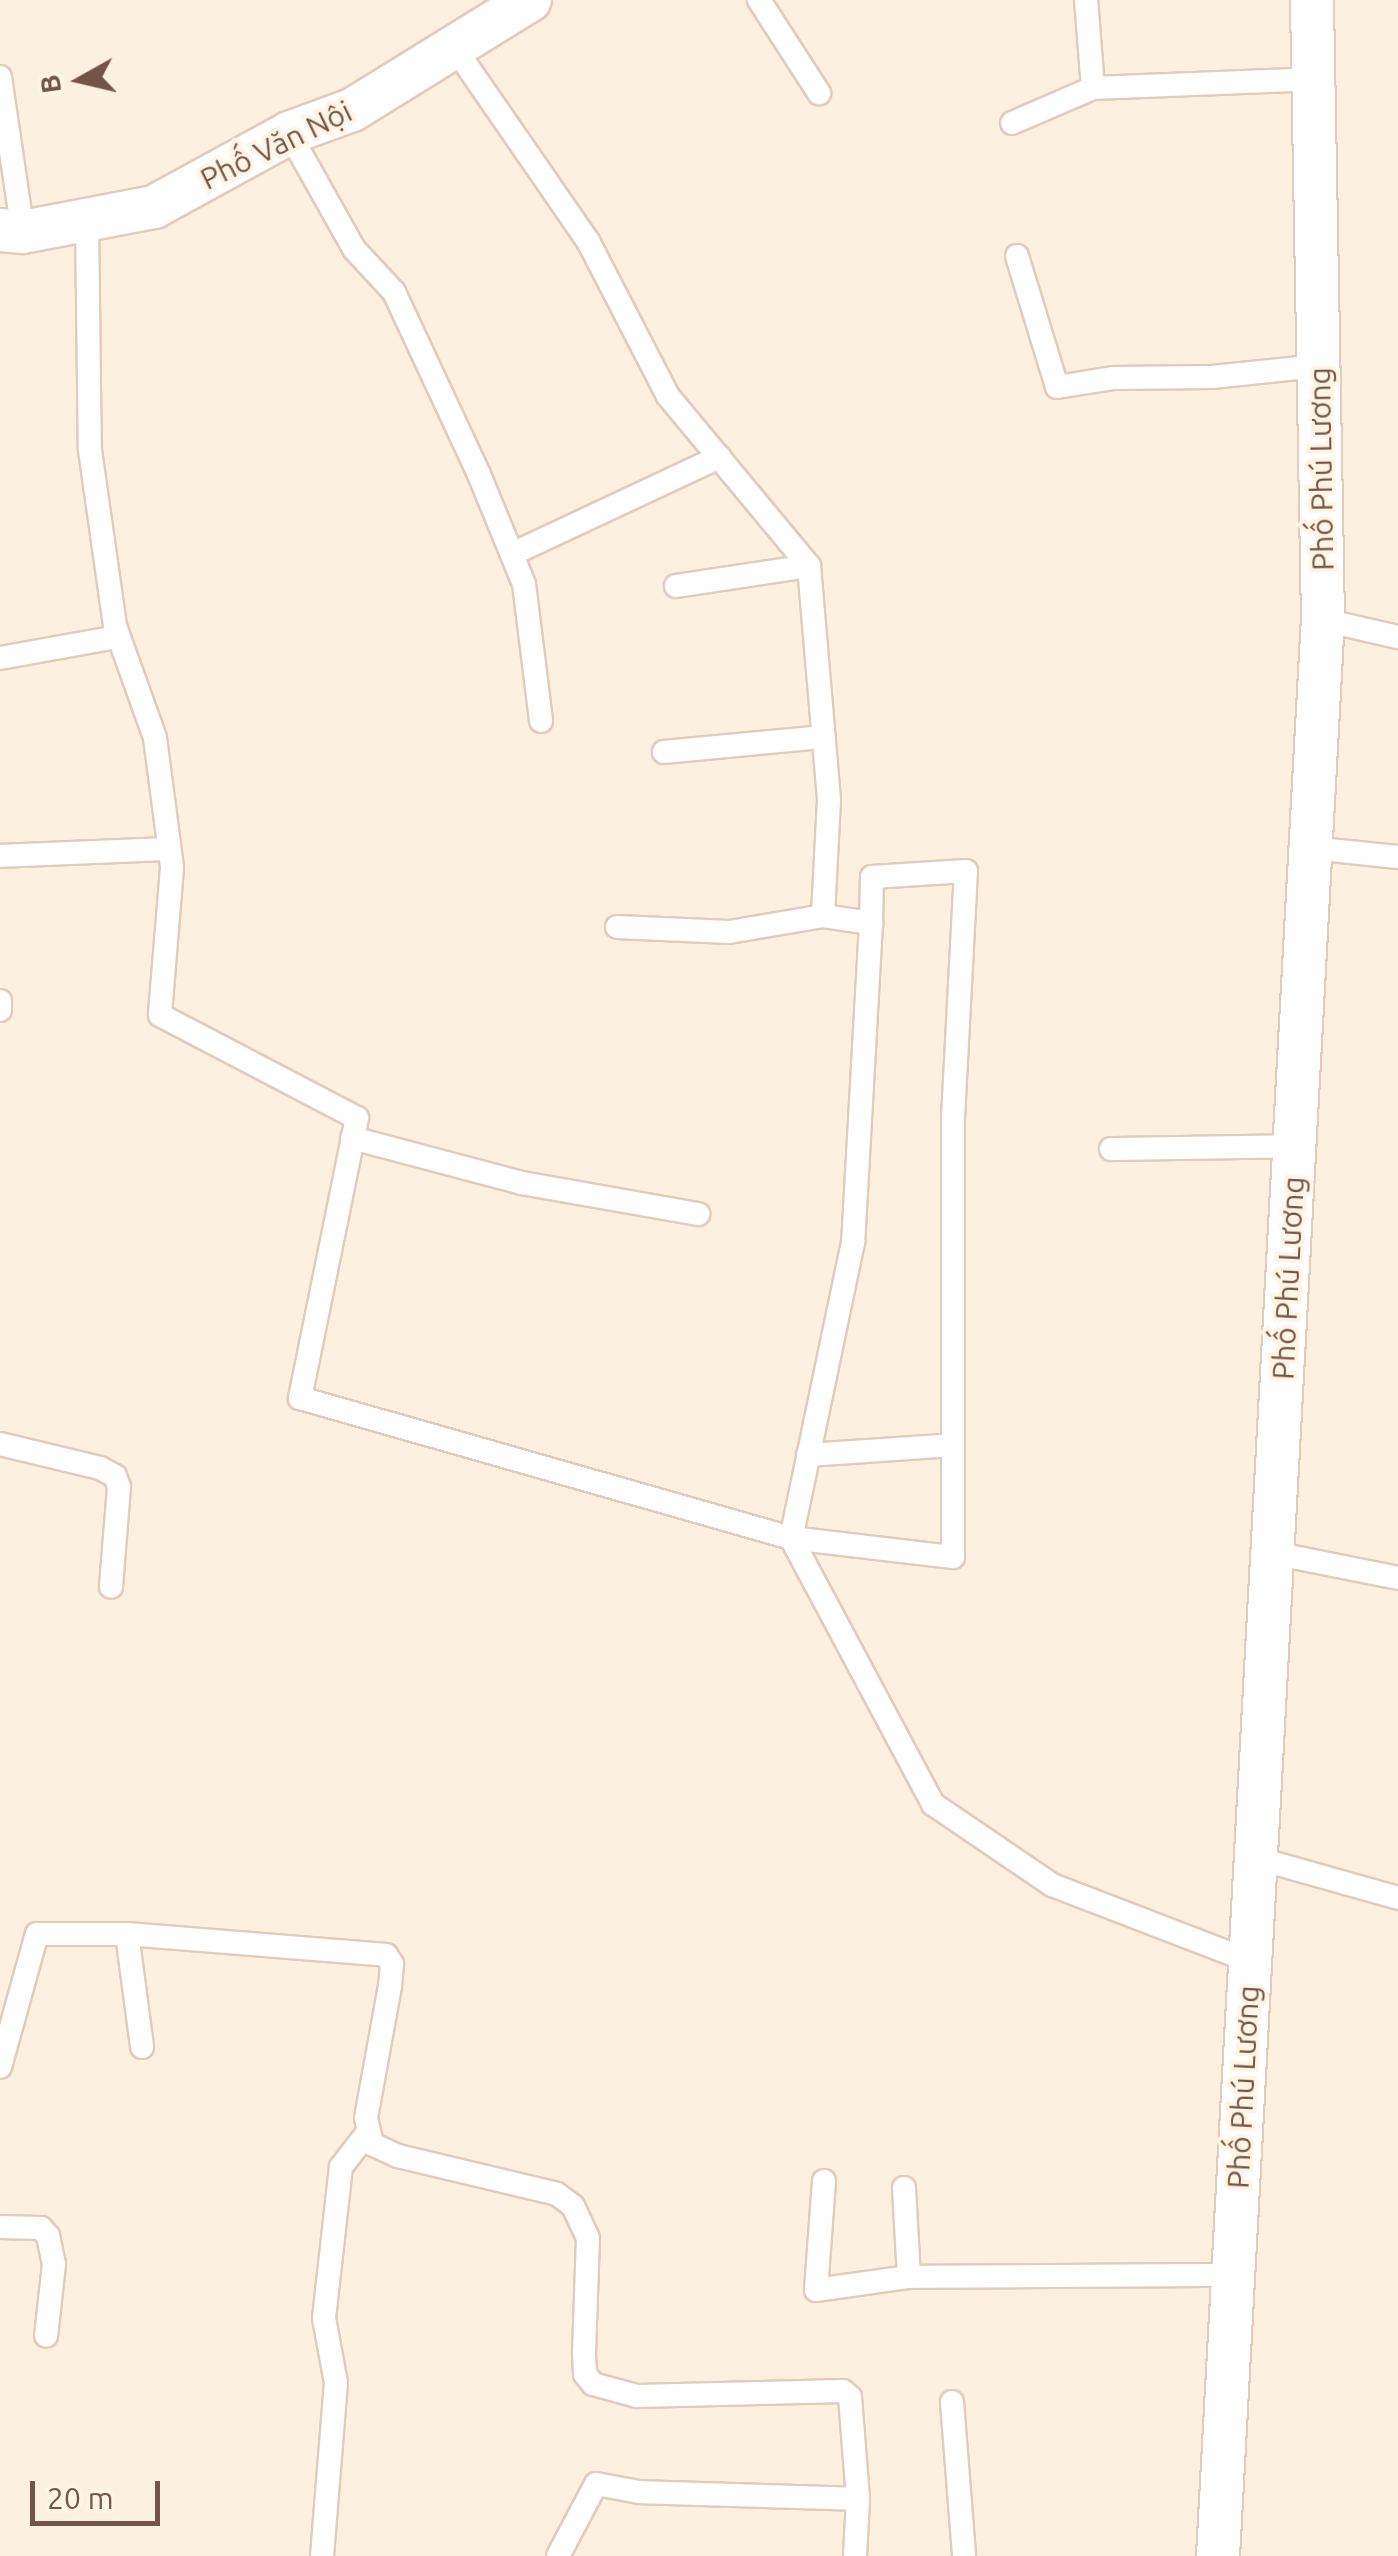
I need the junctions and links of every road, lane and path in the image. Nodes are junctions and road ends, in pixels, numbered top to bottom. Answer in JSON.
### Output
{"nodes":[{"id":1,"x":530,"y":0,"type":"edge"},
{"id":2,"x":759,"y":0,"type":"edge"},
{"id":3,"x":1086,"y":0,"type":"edge"},
{"id":4,"x":1312,"y":0,"type":"edge"},
{"id":5,"x":454,"y":47,"type":"junction"},
{"id":6,"x":0,"y":77,"type":"edge"},
{"id":7,"x":1313,"y":79,"type":"junction"},
{"id":8,"x":1093,"y":88,"type":"junction"},
{"id":9,"x":819,"y":93,"type":"dead end"},
{"id":10,"x":1012,"y":124,"type":"dead end"},
{"id":11,"x":289,"y":133,"type":"junction"},
{"id":12,"x":87,"y":220,"type":"junction"},
{"id":13,"x":12,"y":231,"type":"edge"},
{"id":14,"x":1017,"y":256,"type":"dead end"},
{"id":15,"x":1319,"y":366,"type":"junction"},
{"id":16,"x":719,"y":457,"type":"junction"},
{"id":17,"x":512,"y":554,"type":"junction"},
{"id":18,"x":809,"y":566,"type":"junction"},
{"id":19,"x":676,"y":586,"type":"dead end"},
{"id":20,"x":1323,"y":620,"type":"junction"},
{"id":21,"x":117,"y":637,"type":"junction"},
{"id":22,"x":1398,"y":637,"type":"edge"},
{"id":23,"x":0,"y":658,"type":"edge"},
{"id":24,"x":542,"y":721,"type":"dead end"},
{"id":25,"x":823,"y":737,"type":"junction"},
{"id":26,"x":664,"y":752,"type":"dead end"},
{"id":27,"x":1311,"y":848,"type":"junction"},
{"id":28,"x":168,"y":849,"type":"junction"},
{"id":29,"x":0,"y":856,"type":"edge"},
{"id":30,"x":1398,"y":857,"type":"edge"},
{"id":31,"x":823,"y":916,"type":"junction"},
{"id":32,"x":871,"y":922,"type":"junction"},
{"id":33,"x":617,"y":927,"type":"dead end"},
{"id":34,"x":0,"y":1001,"type":"edge"},
{"id":35,"x":0,"y":1010,"type":"edge"},
{"id":36,"x":352,"y":1138,"type":"junction"},
{"id":37,"x":1295,"y":1146,"type":"junction"},
{"id":38,"x":1111,"y":1149,"type":"dead end"},
{"id":39,"x":698,"y":1214,"type":"dead end"},
{"id":40,"x":0,"y":1444,"type":"edge"},
{"id":41,"x":952,"y":1445,"type":"junction"},
{"id":42,"x":808,"y":1455,"type":"junction"},
{"id":43,"x":790,"y":1538,"type":"junction"},
{"id":44,"x":1273,"y":1552,"type":"junction"},
{"id":45,"x":1398,"y":1578,"type":"edge"},
{"id":46,"x":111,"y":1588,"type":"dead end"},
{"id":47,"x":1256,"y":1858,"type":"junction"},
{"id":48,"x":1398,"y":1898,"type":"edge"},
{"id":49,"x":127,"y":1934,"type":"junction"},
{"id":50,"x":1250,"y":1961,"type":"junction"},
{"id":51,"x":142,"y":2047,"type":"dead end"},
{"id":52,"x":0,"y":2066,"type":"edge"},
{"id":53,"x":368,"y":2132,"type":"junction"},
{"id":54,"x":824,"y":2181,"type":"dead end"},
{"id":55,"x":904,"y":2188,"type":"dead end"},
{"id":56,"x":0,"y":2227,"type":"edge"},
{"id":57,"x":1233,"y":2274,"type":"junction"},
{"id":58,"x":909,"y":2277,"type":"junction"},
{"id":59,"x":46,"y":2336,"type":"dead end"},
{"id":60,"x":952,"y":2402,"type":"dead end"},
{"id":61,"x":858,"y":2498,"type":"junction"},
{"id":62,"x":322,"y":2556,"type":"edge"},
{"id":63,"x":558,"y":2556,"type":"edge"},
{"id":64,"x":855,"y":2556,"type":"edge"},
{"id":65,"x":964,"y":2556,"type":"edge"},
{"id":66,"x":1218,"y":2556,"type":"edge"}],
"edges":[{"from":1,"to":5,"type":"street","name":"Phố Văn Nội"},
{"from":2,"to":9,"type":"lane"},
{"from":3,"to":8,"type":"lane"},
{"from":4,"to":7,"type":"street","name":"Phố Phú Lương"},
{"from":5,"to":11,"type":"street","name":"Phố Văn Nội"},
{"from":5,"to":16,"type":"lane"},
{"from":6,"to":13,"type":"lane"},
{"from":7,"to":8,"type":"lane"},
{"from":7,"to":15,"type":"street","name":"Phố Phú Lương"},
{"from":8,"to":10,"type":"lane"},
{"from":11,"to":12,"type":"street","name":"Phố Văn Nội"},
{"from":11,"to":17,"type":"lane"},
{"from":12,"to":13,"type":"street","name":"Phố Văn Nội"},
{"from":12,"to":21,"type":"lane"},
{"from":14,"to":15,"type":"lane"},
{"from":15,"to":20,"type":"street","name":"Phố Phú Lương"},
{"from":16,"to":17,"type":"lane"},
{"from":16,"to":18,"type":"lane"},
{"from":17,"to":24,"type":"lane"},
{"from":18,"to":19,"type":"lane"},
{"from":18,"to":25,"type":"lane"},
{"from":20,"to":22,"type":"lane"},
{"from":20,"to":27,"type":"street","name":"Phố Phú Lương"},
{"from":21,"to":23,"type":"lane"},
{"from":21,"to":28,"type":"lane"},
{"from":25,"to":26,"type":"lane"},
{"from":25,"to":31,"type":"lane"},
{"from":27,"to":30,"type":"lane"},
{"from":27,"to":37,"type":"street","name":"Phố Phú Lương"},
{"from":28,"to":29,"type":"lane"},
{"from":28,"to":36,"type":"lane"},
{"from":31,"to":32,"type":"lane"},
{"from":31,"to":33,"type":"lane"},
{"from":32,"to":41,"type":"lane"},
{"from":32,"to":42,"type":"lane"},
{"from":34,"to":35,"type":"lane"},
{"from":36,"to":39,"type":"lane"},
{"from":36,"to":43,"type":"lane"},
{"from":37,"to":38,"type":"lane"},
{"from":37,"to":44,"type":"street","name":"Phố Phú Lương"},
{"from":40,"to":46,"type":"lane"},
{"from":41,"to":42,"type":"lane"},
{"from":41,"to":43,"type":"lane"},
{"from":42,"to":43,"type":"lane"},
{"from":43,"to":50,"type":"lane"},
{"from":44,"to":45,"type":"lane"},
{"from":44,"to":47,"type":"street","name":"Phố Phú Lương"},
{"from":47,"to":48,"type":"lane"},
{"from":47,"to":50,"type":"street","name":"Phố Phú Lương"},
{"from":49,"to":51,"type":"lane"},
{"from":49,"to":52,"type":"lane"},
{"from":49,"to":53,"type":"lane"},
{"from":50,"to":57,"type":"street","name":"Phố Phú Lương"},
{"from":53,"to":61,"type":"lane"},
{"from":53,"to":62,"type":"lane"},
{"from":54,"to":58,"type":"lane"},
{"from":55,"to":58,"type":"lane"},
{"from":56,"to":59,"type":"lane"},
{"from":57,"to":58,"type":"lane"},
{"from":57,"to":66,"type":"street","name":"Phố Phú Lương"},
{"from":60,"to":65,"type":"lane"},
{"from":61,"to":63,"type":"lane"},
{"from":61,"to":64,"type":"lane"}]}
